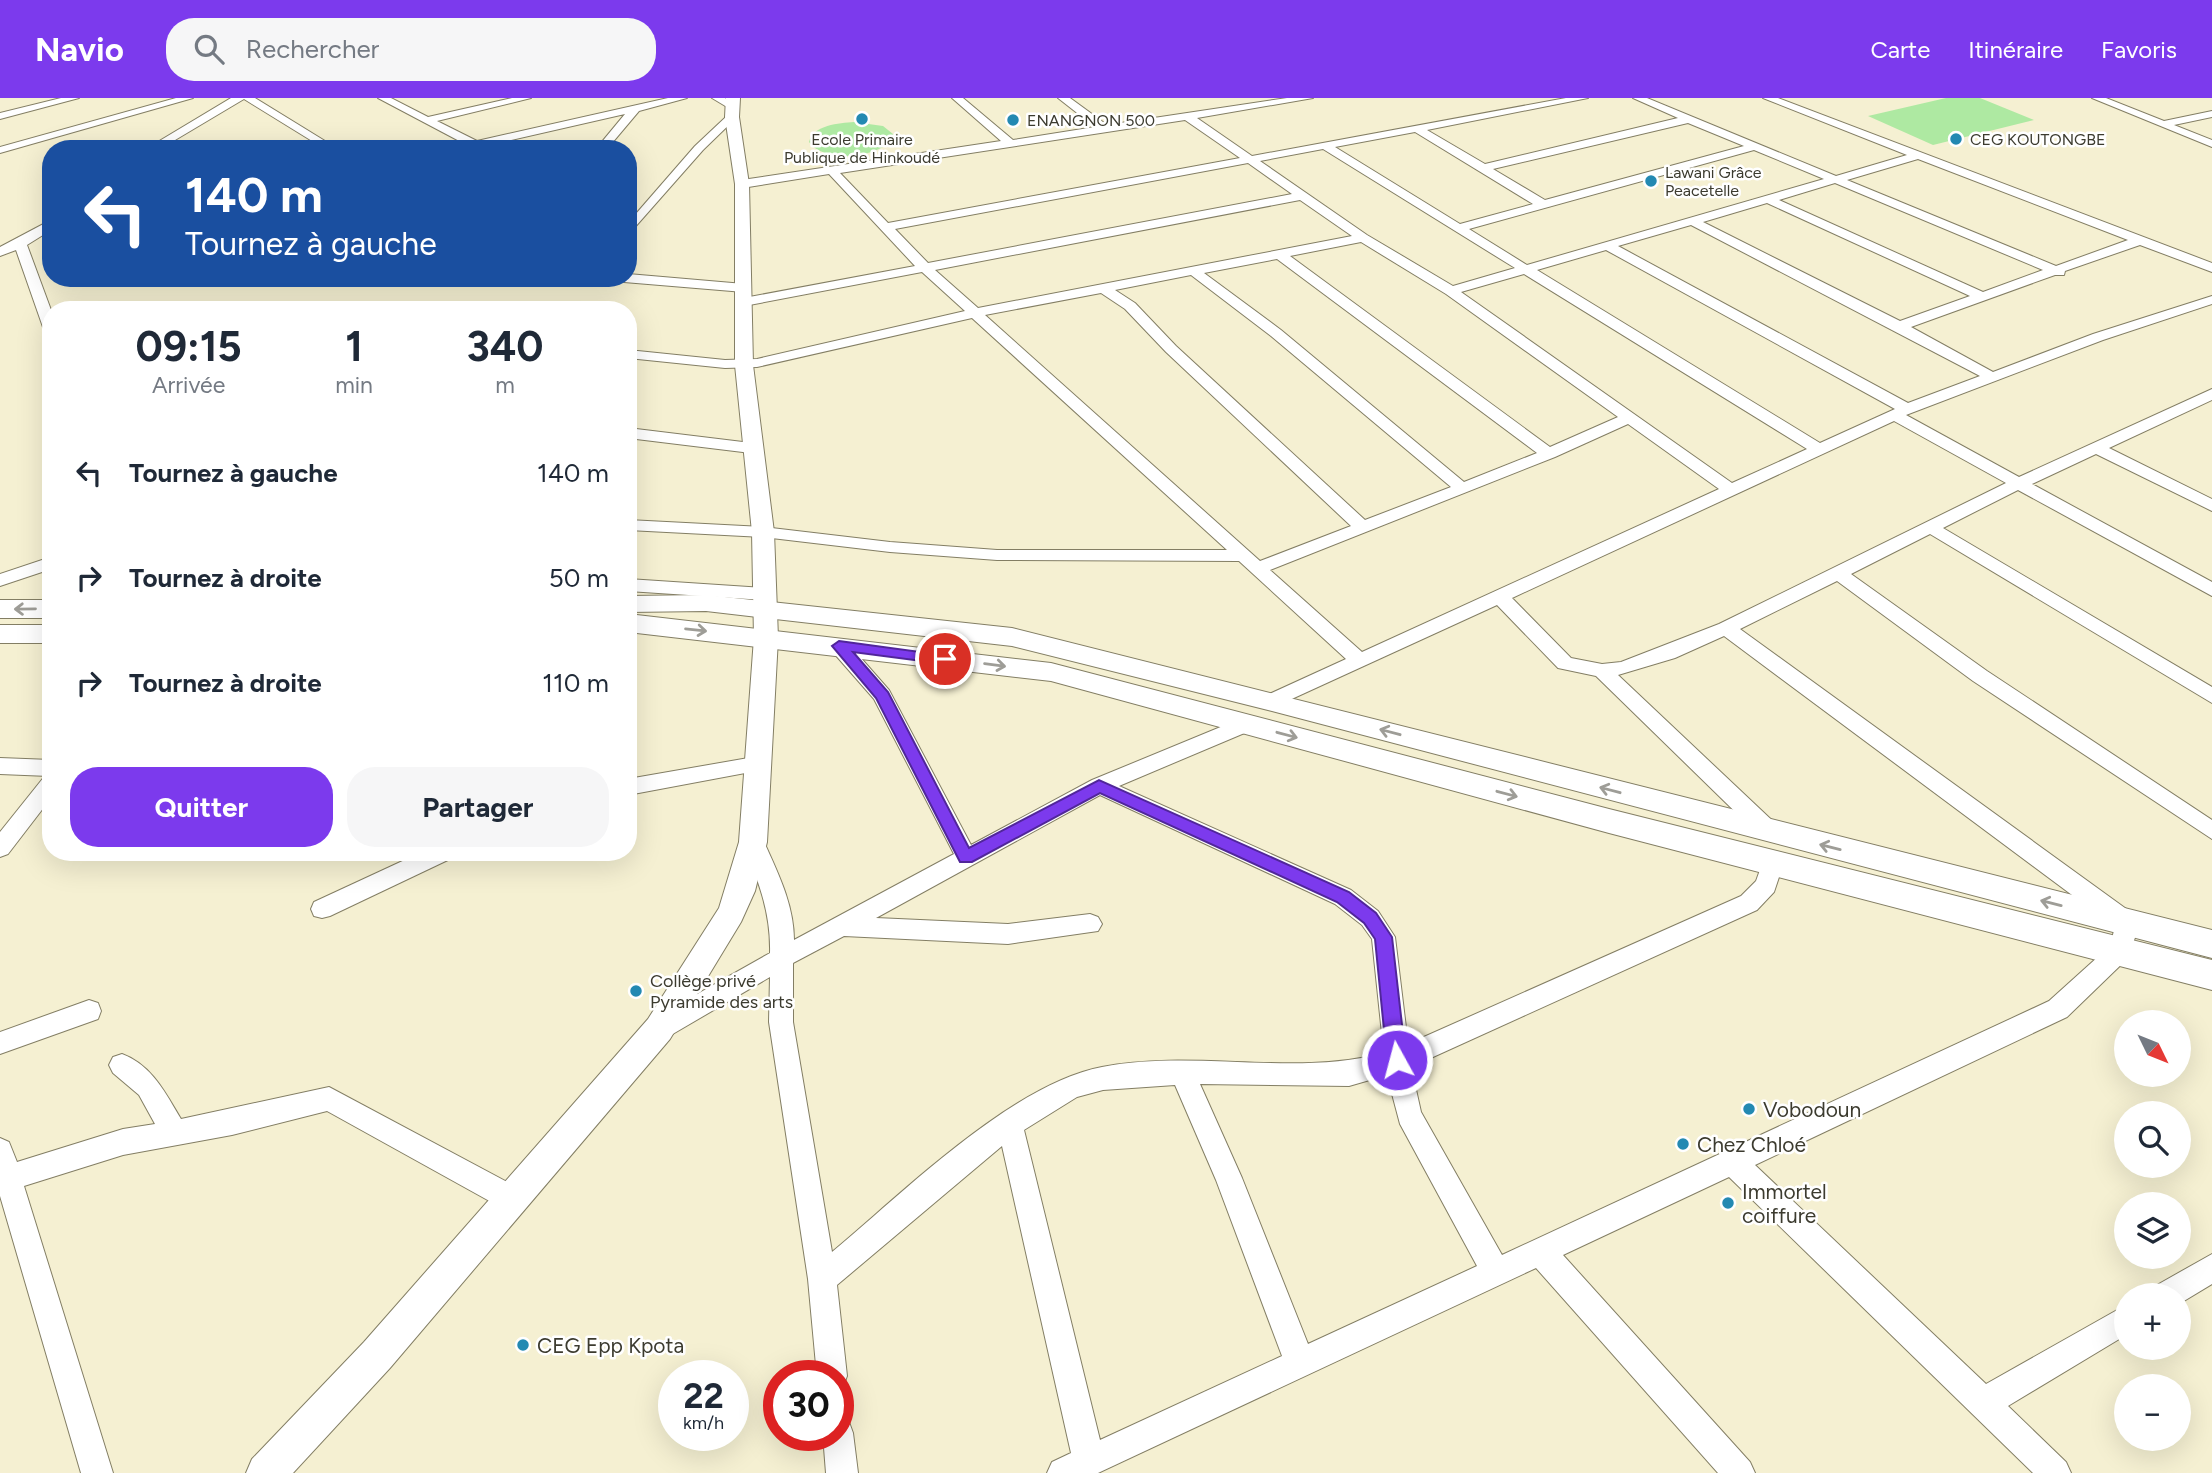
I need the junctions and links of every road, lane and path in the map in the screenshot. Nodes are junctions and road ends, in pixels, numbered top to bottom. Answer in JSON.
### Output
{"nodes":[{"id":1,"x":74,"y":98,"type":"edge"},
{"id":2,"x":188,"y":98,"type":"edge"},
{"id":3,"x":239,"y":98,"type":"edge"},
{"id":4,"x":248,"y":98,"type":"edge"},
{"id":5,"x":383,"y":98,"type":"edge"},
{"id":6,"x":526,"y":98,"type":"edge"},
{"id":7,"x":682,"y":98,"type":"edge"},
{"id":8,"x":957,"y":98,"type":"edge"},
{"id":9,"x":1063,"y":98,"type":"edge"},
{"id":10,"x":1308,"y":98,"type":"edge"},
{"id":11,"x":1583,"y":98,"type":"edge"},
{"id":12,"x":1638,"y":98,"type":"edge"},
{"id":13,"x":1768,"y":98,"type":"edge"},
{"id":14,"x":2097,"y":98,"type":"edge"},
{"id":15,"x":728,"y":105,"type":"edge"},
{"id":16,"x":1827,"y":107,"type":"dead end"},
{"id":17,"x":635,"y":109,"type":"junction"},
{"id":18,"x":1192,"y":112,"type":"junction"},
{"id":19,"x":2212,"y":114,"type":"edge"},
{"id":20,"x":0,"y":116,"type":"edge"},
{"id":21,"x":1689,"y":119,"type":"junction"},
{"id":22,"x":428,"y":120,"type":"junction"},
{"id":23,"x":1839,"y":124,"type":"junction"},
{"id":24,"x":2164,"y":124,"type":"junction"},
{"id":25,"x":1105,"y":129,"type":"junction"},
{"id":26,"x":1417,"y":129,"type":"junction"},
{"id":27,"x":530,"y":132,"type":"junction"},
{"id":28,"x":167,"y":140,"type":"edge"},
{"id":29,"x":318,"y":140,"type":"edge"},
{"id":30,"x":466,"y":140,"type":"edge"},
{"id":31,"x":497,"y":140,"type":"edge"},
{"id":32,"x":521,"y":140,"type":"edge"},
{"id":33,"x":609,"y":140,"type":"edge"},
{"id":34,"x":1010,"y":143,"type":"junction"},
{"id":35,"x":2212,"y":144,"type":"edge"},
{"id":36,"x":1325,"y":146,"type":"junction"},
{"id":37,"x":1756,"y":146,"type":"junction"},
{"id":38,"x":0,"y":149,"type":"edge"},
{"id":39,"x":1920,"y":155,"type":"junction"},
{"id":40,"x":1250,"y":159,"type":"junction"},
{"id":41,"x":1484,"y":168,"type":"junction"},
{"id":42,"x":831,"y":170,"type":"junction"},
{"id":43,"x":1836,"y":178,"type":"junction"},
{"id":44,"x":742,"y":184,"type":"junction"},
{"id":45,"x":1303,"y":196,"type":"junction"},
{"id":46,"x":1768,"y":199,"type":"junction"},
{"id":47,"x":1541,"y":203,"type":"junction"},
{"id":48,"x":637,"y":220,"type":"edge"},
{"id":49,"x":1692,"y":221,"type":"junction"},
{"id":50,"x":885,"y":227,"type":"junction"},
{"id":51,"x":1458,"y":228,"type":"junction"},
{"id":52,"x":42,"y":230,"type":"edge"},
{"id":53,"x":1363,"y":238,"type":"junction"},
{"id":54,"x":2141,"y":240,"type":"junction"},
{"id":55,"x":20,"y":244,"type":"junction"},
{"id":56,"x":1608,"y":246,"type":"junction"},
{"id":57,"x":1,"y":250,"type":"edge"},
{"id":58,"x":1279,"y":254,"type":"junction"},
{"id":59,"x":924,"y":267,"type":"junction"},
{"id":60,"x":2212,"y":268,"type":"edge"},
{"id":61,"x":1525,"y":269,"type":"junction"},
{"id":62,"x":1194,"y":271,"type":"junction"},
{"id":63,"x":2059,"y":272,"type":"junction"},
{"id":64,"x":637,"y":280,"type":"edge"},
{"id":65,"x":1104,"y":289,"type":"junction"},
{"id":66,"x":1451,"y":291,"type":"junction"},
{"id":67,"x":744,"y":295,"type":"junction"},
{"id":68,"x":1983,"y":296,"type":"junction"},
{"id":69,"x":2209,"y":303,"type":"edge"},
{"id":70,"x":42,"y":305,"type":"edge"},
{"id":71,"x":975,"y":313,"type":"junction"},
{"id":72,"x":1899,"y":326,"type":"junction"},
{"id":73,"x":637,"y":355,"type":"edge"},
{"id":74,"x":744,"y":365,"type":"junction"},
{"id":75,"x":1990,"y":376,"type":"junction"},
{"id":76,"x":2212,"y":394,"type":"edge"},
{"id":77,"x":1902,"y":413,"type":"junction"},
{"id":78,"x":1629,"y":418,"type":"junction"},
{"id":79,"x":637,"y":434,"type":"edge"},
{"id":80,"x":751,"y":448,"type":"junction"},
{"id":81,"x":2097,"y":448,"type":"junction"},
{"id":82,"x":1820,"y":450,"type":"junction"},
{"id":83,"x":1549,"y":454,"type":"junction"},
{"id":84,"x":2020,"y":483,"type":"junction"},
{"id":85,"x":1462,"y":488,"type":"junction"},
{"id":86,"x":1731,"y":490,"type":"junction"},
{"id":87,"x":2212,"y":506,"type":"edge"},
{"id":88,"x":637,"y":525,"type":"edge"},
{"id":89,"x":1363,"y":527,"type":"junction"},
{"id":90,"x":1930,"y":527,"type":"junction"},
{"id":91,"x":764,"y":532,"type":"junction"},
{"id":92,"x":1245,"y":556,"type":"junction"},
{"id":93,"x":42,"y":566,"type":"edge"},
{"id":94,"x":1259,"y":568,"type":"junction"},
{"id":95,"x":1838,"y":573,"type":"junction"},
{"id":96,"x":0,"y":580,"type":"edge"},
{"id":97,"x":637,"y":587,"type":"edge"},
{"id":98,"x":2212,"y":590,"type":"edge"},
{"id":99,"x":1500,"y":597,"type":"junction"},
{"id":100,"x":637,"y":604,"type":"edge"},
{"id":101,"x":0,"y":609,"type":"edge"},
{"id":102,"x":42,"y":609,"type":"edge"},
{"id":103,"x":764,"y":614,"type":"junction"},
{"id":104,"x":637,"y":622,"type":"edge"},
{"id":105,"x":1726,"y":628,"type":"junction"},
{"id":106,"x":0,"y":634,"type":"edge"},
{"id":107,"x":42,"y":634,"type":"edge"},
{"id":108,"x":839,"y":646,"type":"junction"},
{"id":109,"x":1360,"y":661,"type":"junction"},
{"id":110,"x":1602,"y":671,"type":"junction"},
{"id":111,"x":2212,"y":696,"type":"edge"},
{"id":112,"x":1272,"y":701,"type":"junction"},
{"id":113,"x":1247,"y":724,"type":"junction"},
{"id":114,"x":760,"y":764,"type":"junction"},
{"id":115,"x":0,"y":766,"type":"edge"},
{"id":116,"x":42,"y":768,"type":"edge"},
{"id":117,"x":637,"y":785,"type":"edge"},
{"id":118,"x":1099,"y":786,"type":"junction"},
{"id":119,"x":42,"y":794,"type":"edge"},
{"id":120,"x":2212,"y":831,"type":"edge"},
{"id":121,"x":1770,"y":832,"type":"junction"},
{"id":122,"x":754,"y":842,"type":"junction"},
{"id":123,"x":0,"y":848,"type":"edge"},
{"id":124,"x":966,"y":857,"type":"junction"},
{"id":125,"x":425,"y":861,"type":"edge"},
{"id":126,"x":1773,"y":862,"type":"junction"},
{"id":127,"x":323,"y":909,"type":"dead end"},
{"id":128,"x":2128,"y":923,"type":"junction"},
{"id":129,"x":1090,"y":925,"type":"dead end"},
{"id":130,"x":841,"y":926,"type":"junction"},
{"id":131,"x":2212,"y":944,"type":"edge"},
{"id":132,"x":2120,"y":951,"type":"junction"},
{"id":133,"x":780,"y":959,"type":"junction"},
{"id":134,"x":2212,"y":975,"type":"edge"},
{"id":135,"x":89,"y":1011,"type":"dead end"},
{"id":136,"x":659,"y":1029,"type":"junction"},
{"id":137,"x":0,"y":1044,"type":"edge"},
{"id":138,"x":1397,"y":1060,"type":"junction"},
{"id":139,"x":122,"y":1065,"type":"dead end"},
{"id":140,"x":1183,"y":1075,"type":"junction"},
{"id":141,"x":1010,"y":1124,"type":"junction"},
{"id":142,"x":174,"y":1132,"type":"junction"},
{"id":143,"x":1734,"y":1163,"type":"junction"},
{"id":144,"x":3,"y":1169,"type":"edge"},
{"id":145,"x":512,"y":1199,"type":"junction"},
{"id":146,"x":1542,"y":1253,"type":"junction"},
{"id":147,"x":2212,"y":1268,"type":"edge"},
{"id":148,"x":1495,"y":1270,"type":"junction"},
{"id":149,"x":822,"y":1279,"type":"junction"},
{"id":150,"x":2186,"y":1283,"type":"edge"},
{"id":151,"x":2114,"y":1326,"type":"edge"},
{"id":152,"x":830,"y":1360,"type":"edge"},
{"id":153,"x":1300,"y":1363,"type":"junction"},
{"id":154,"x":1983,"y":1403,"type":"junction"},
{"id":155,"x":840,"y":1451,"type":"edge"},
{"id":156,"x":1076,"y":1467,"type":"edge"},
{"id":157,"x":97,"y":1473,"type":"edge"},
{"id":158,"x":266,"y":1473,"type":"edge"},
{"id":159,"x":842,"y":1473,"type":"edge"},
{"id":160,"x":1739,"y":1473,"type":"edge"},
{"id":161,"x":2055,"y":1473,"type":"edge"}],
"edges":[{"from":1,"to":20,"type":"street"},
{"from":2,"to":38,"type":"street"},
{"from":3,"to":28,"type":"street"},
{"from":4,"to":29,"type":"street"},
{"from":5,"to":22,"type":"street"},
{"from":6,"to":22,"type":"street"},
{"from":7,"to":17,"type":"street"},
{"from":8,"to":34,"type":"street"},
{"from":9,"to":25,"type":"street"},
{"from":10,"to":18,"type":"street"},
{"from":11,"to":26,"type":"street"},
{"from":12,"to":21,"type":"street"},
{"from":13,"to":23,"type":"street"},
{"from":14,"to":24,"type":"street"},
{"from":15,"to":44,"type":"street"},
{"from":15,"to":48,"type":"street"},
{"from":16,"to":23,"type":"street"},
{"from":17,"to":27,"type":"street"},
{"from":17,"to":33,"type":"street"},
{"from":18,"to":25,"type":"street"},
{"from":18,"to":40,"type":"street"},
{"from":19,"to":24,"type":"street"},
{"from":21,"to":37,"type":"street"},
{"from":21,"to":41,"type":"street"},
{"from":22,"to":30,"type":"street"},
{"from":23,"to":39,"type":"street"},
{"from":24,"to":35,"type":"street"},
{"from":25,"to":34,"type":"street"},
{"from":26,"to":36,"type":"street"},
{"from":26,"to":41,"type":"street"},
{"from":27,"to":31,"type":"street"},
{"from":27,"to":32,"type":"street"},
{"from":34,"to":42,"type":"street"},
{"from":36,"to":40,"type":"street"},
{"from":36,"to":51,"type":"street"},
{"from":37,"to":43,"type":"street"},
{"from":37,"to":47,"type":"street"},
{"from":39,"to":43,"type":"street"},
{"from":39,"to":54,"type":"street"},
{"from":40,"to":45,"type":"street"},
{"from":40,"to":50,"type":"street"},
{"from":41,"to":47,"type":"street"},
{"from":42,"to":44,"type":"street"},
{"from":42,"to":50,"type":"street"},
{"from":43,"to":46,"type":"street"},
{"from":43,"to":63,"type":"street"},
{"from":44,"to":67,"type":"street"},
{"from":45,"to":53,"type":"street"},
{"from":45,"to":59,"type":"street"},
{"from":46,"to":49,"type":"street"},
{"from":46,"to":68,"type":"street"},
{"from":47,"to":51,"type":"street"},
{"from":49,"to":56,"type":"street"},
{"from":49,"to":72,"type":"street"},
{"from":50,"to":59,"type":"street"},
{"from":51,"to":61,"type":"street"},
{"from":52,"to":55,"type":"street"},
{"from":53,"to":58,"type":"street"},
{"from":53,"to":66,"type":"street"},
{"from":54,"to":60,"type":"street"},
{"from":54,"to":63,"type":"street"},
{"from":55,"to":57,"type":"street"},
{"from":55,"to":70,"type":"street"},
{"from":56,"to":61,"type":"street"},
{"from":56,"to":77,"type":"street"},
{"from":58,"to":62,"type":"street"},
{"from":58,"to":83,"type":"street"},
{"from":59,"to":67,"type":"street"},
{"from":59,"to":71,"type":"street"},
{"from":61,"to":66,"type":"street"},
{"from":61,"to":82,"type":"street"},
{"from":62,"to":65,"type":"street"},
{"from":62,"to":85,"type":"street"},
{"from":63,"to":68,"type":"street"},
{"from":64,"to":67,"type":"street"},
{"from":65,"to":71,"type":"street"},
{"from":65,"to":89,"type":"street"},
{"from":66,"to":78,"type":"street"},
{"from":67,"to":74,"type":"street"},
{"from":68,"to":72,"type":"street"},
{"from":69,"to":75,"type":"street"},
{"from":71,"to":74,"type":"street"},
{"from":71,"to":92,"type":"street"},
{"from":72,"to":75,"type":"street"},
{"from":73,"to":74,"type":"street"},
{"from":74,"to":80,"type":"street"},
{"from":75,"to":77,"type":"street"},
{"from":76,"to":81,"type":"street"},
{"from":77,"to":82,"type":"street"},
{"from":77,"to":84,"type":"street"},
{"from":78,"to":83,"type":"street"},
{"from":78,"to":86,"type":"street"},
{"from":79,"to":80,"type":"street"},
{"from":80,"to":91,"type":"street"},
{"from":81,"to":84,"type":"street"},
{"from":81,"to":87,"type":"street"},
{"from":82,"to":86,"type":"street"},
{"from":83,"to":85,"type":"street"},
{"from":84,"to":90,"type":"street"},
{"from":84,"to":98,"type":"street"},
{"from":85,"to":89,"type":"street"},
{"from":86,"to":99,"type":"street"},
{"from":88,"to":91,"type":"street"},
{"from":89,"to":94,"type":"street"},
{"from":90,"to":95,"type":"street"},
{"from":90,"to":111,"type":"street"},
{"from":91,"to":92,"type":"street"},
{"from":91,"to":103,"type":"street"},
{"from":92,"to":94,"type":"street"},
{"from":93,"to":96,"type":"street"},
{"from":94,"to":109,"type":"street"},
{"from":95,"to":105,"type":"street"},
{"from":95,"to":120,"type":"street"},
{"from":97,"to":103,"type":"street"},
{"from":99,"to":109,"type":"street"},
{"from":99,"to":110,"type":"street"},
{"from":100,"to":103,"type":"main road"},
{"from":102,"to":101,"type":"main road","one_way":true},
{"from":104,"to":103,"type":"main road","one_way":true},
{"from":103,"to":108,"type":"main road"},
{"from":103,"to":112,"type":"main road"},
{"from":103,"to":114,"type":"street"},
{"from":105,"to":110,"type":"street"},
{"from":105,"to":128,"type":"street"},
{"from":106,"to":107,"type":"main road"},
{"from":108,"to":113,"type":"main road","one_way":true},
{"from":108,"to":124,"type":"street"},
{"from":109,"to":112,"type":"street"},
{"from":110,"to":121,"type":"street"},
{"from":121,"to":112,"type":"main road","one_way":true},
{"from":113,"to":118,"type":"street"},
{"from":113,"to":126,"type":"main road","one_way":true},
{"from":114,"to":117,"type":"street"},
{"from":114,"to":122,"type":"street"},
{"from":115,"to":116,"type":"street"},
{"from":118,"to":124,"type":"street"},
{"from":118,"to":138,"type":"street"},
{"from":119,"to":123,"type":"street"},
{"from":128,"to":121,"type":"main road","one_way":true},
{"from":122,"to":133,"type":"street"},
{"from":122,"to":136,"type":"street"},
{"from":124,"to":130,"type":"street"},
{"from":125,"to":127,"type":"street"},
{"from":126,"to":132,"type":"main road"},
{"from":126,"to":138,"type":"street"},
{"from":128,"to":131,"type":"main road"},
{"from":128,"to":132,"type":"street"},
{"from":129,"to":130,"type":"street"},
{"from":130,"to":133,"type":"street"},
{"from":132,"to":134,"type":"main road"},
{"from":132,"to":143,"type":"street"},
{"from":133,"to":136,"type":"street"},
{"from":133,"to":149,"type":"street"},
{"from":135,"to":137,"type":"street"},
{"from":136,"to":145,"type":"street"},
{"from":138,"to":140,"type":"street"},
{"from":138,"to":148,"type":"street"},
{"from":139,"to":142,"type":"street"},
{"from":140,"to":141,"type":"street"},
{"from":140,"to":153,"type":"street"},
{"from":141,"to":149,"type":"street"},
{"from":141,"to":156,"type":"street"},
{"from":142,"to":144,"type":"street"},
{"from":142,"to":145,"type":"street"},
{"from":143,"to":146,"type":"street"},
{"from":143,"to":154,"type":"street"},
{"from":144,"to":157,"type":"street"},
{"from":145,"to":158,"type":"street"},
{"from":146,"to":148,"type":"street"},
{"from":146,"to":160,"type":"street"},
{"from":147,"to":150,"type":"street"},
{"from":148,"to":153,"type":"street"},
{"from":149,"to":152,"type":"street"},
{"from":151,"to":154,"type":"street"},
{"from":153,"to":156,"type":"street"},
{"from":154,"to":161,"type":"street"},
{"from":155,"to":159,"type":"street"}]}
